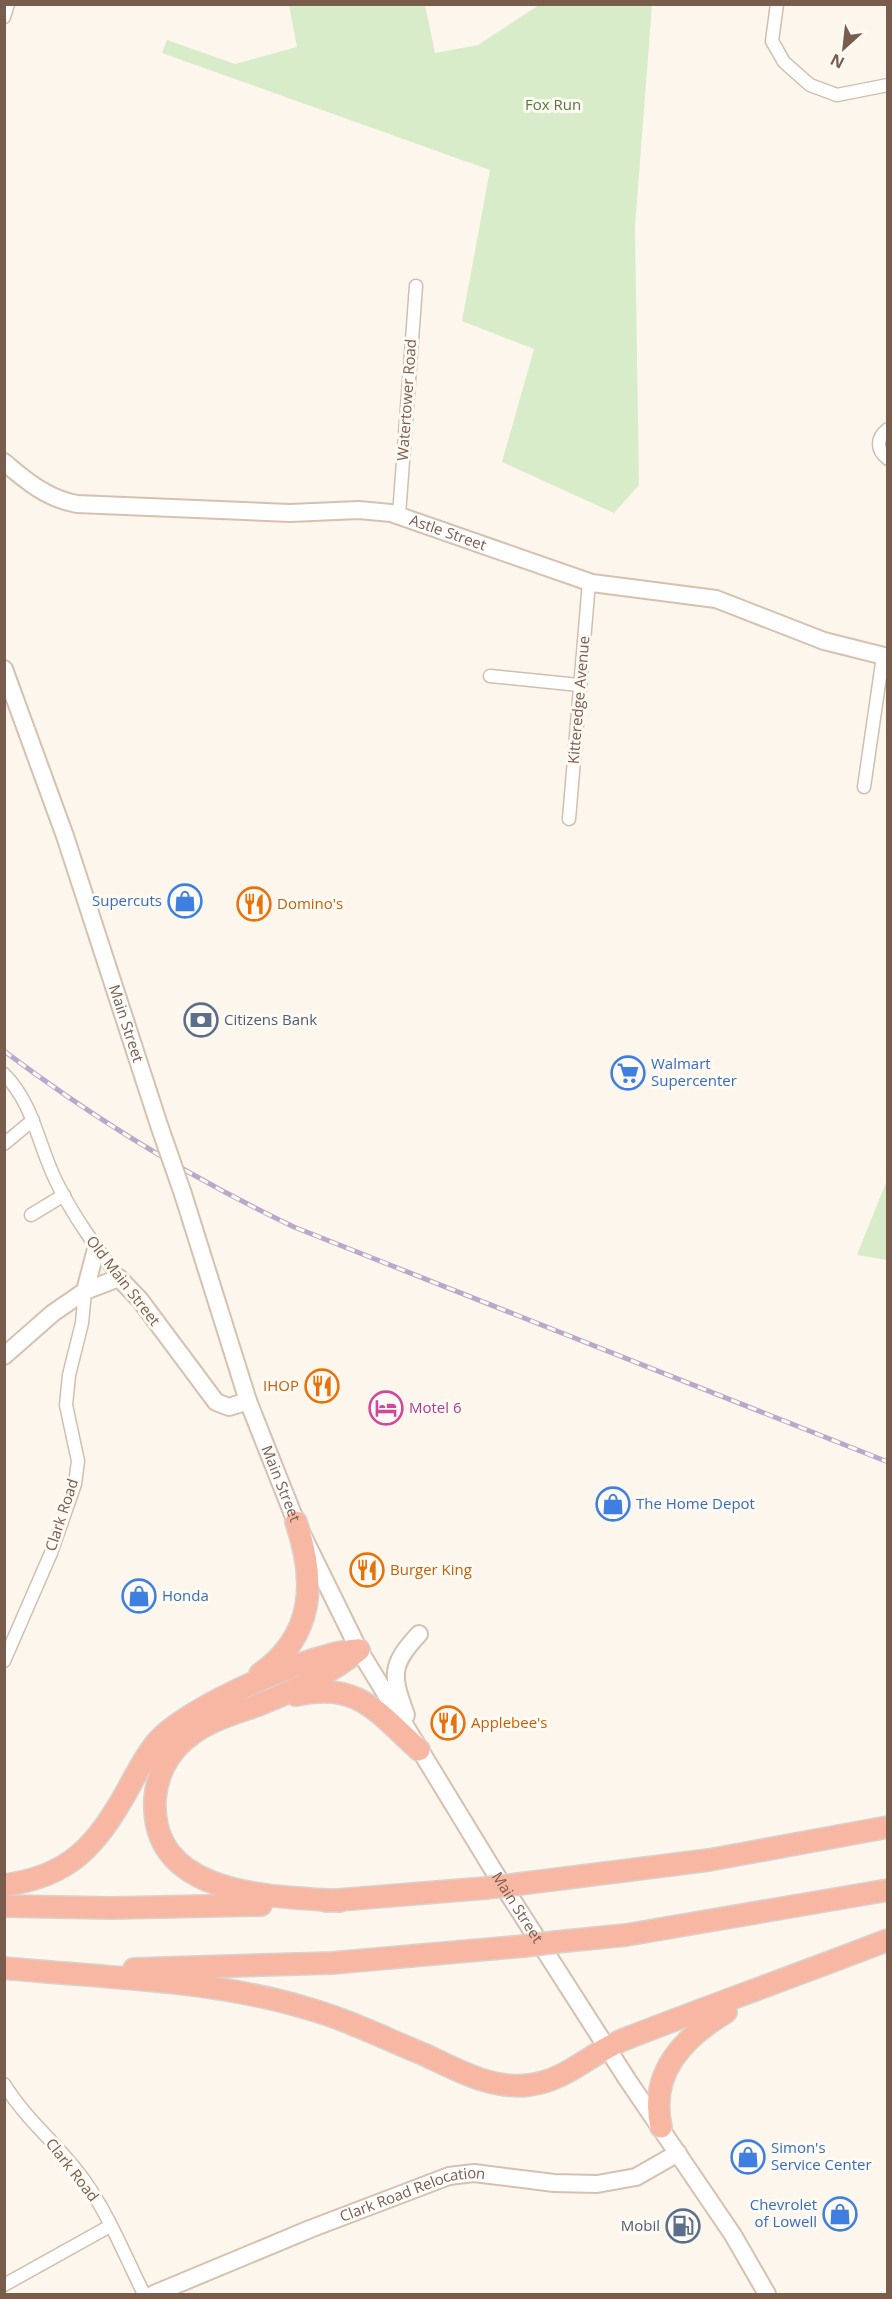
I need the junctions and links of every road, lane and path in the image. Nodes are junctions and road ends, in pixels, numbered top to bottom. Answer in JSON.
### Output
{"nodes":[{"id":1,"x":8,"y":4,"type":"edge"},
{"id":2,"x":777,"y":4,"type":"edge"},
{"id":3,"x":4,"y":17,"type":"edge"},
{"id":4,"x":888,"y":85,"type":"edge"},
{"id":5,"x":416,"y":286,"type":"dead end"},
{"id":6,"x":888,"y":429,"type":"edge"},
{"id":7,"x":888,"y":459,"type":"edge"},
{"id":8,"x":4,"y":462,"type":"edge"},
{"id":9,"x":399,"y":515,"type":"junction"},
{"id":10,"x":589,"y":582,"type":"junction"},
{"id":11,"x":885,"y":656,"type":"edge"},
{"id":12,"x":4,"y":669,"type":"edge"},
{"id":13,"x":490,"y":676,"type":"dead end"},
{"id":14,"x":579,"y":685,"type":"junction"},
{"id":15,"x":864,"y":787,"type":"dead end"},
{"id":16,"x":569,"y":819,"type":"dead end"},
{"id":17,"x":4,"y":1074,"type":"edge"},
{"id":18,"x":33,"y":1120,"type":"junction"},
{"id":19,"x":4,"y":1144,"type":"edge"},
{"id":20,"x":64,"y":1195,"type":"junction"},
{"id":21,"x":31,"y":1215,"type":"dead end"},
{"id":22,"x":96,"y":1249,"type":"junction"},
{"id":23,"x":119,"y":1278,"type":"junction"},
{"id":24,"x":84,"y":1292,"type":"junction"},
{"id":25,"x":4,"y":1356,"type":"edge"},
{"id":26,"x":248,"y":1401,"type":"junction"},
{"id":27,"x":296,"y":1522,"type":"junction"},
{"id":28,"x":419,"y":1634,"type":"dead end"},
{"id":29,"x":359,"y":1650,"type":"junction"},
{"id":30,"x":4,"y":1660,"type":"edge"},
{"id":31,"x":238,"y":1689,"type":"junction"},
{"id":32,"x":266,"y":1702,"type":"junction"},
{"id":33,"x":419,"y":1750,"type":"junction"},
{"id":34,"x":888,"y":1827,"type":"edge"},
{"id":35,"x":4,"y":1885,"type":"edge"},
{"id":36,"x":888,"y":1890,"type":"edge"},
{"id":37,"x":340,"y":1901,"type":"junction"},
{"id":38,"x":4,"y":1906,"type":"edge"},
{"id":39,"x":888,"y":1940,"type":"edge"},
{"id":40,"x":4,"y":1968,"type":"edge"},
{"id":41,"x":768,"y":1987,"type":"junction"},
{"id":42,"x":607,"y":2048,"type":"junction"},
{"id":43,"x":4,"y":2084,"type":"edge"},
{"id":44,"x":661,"y":2127,"type":"junction"},
{"id":45,"x":678,"y":2153,"type":"junction"},
{"id":46,"x":110,"y":2226,"type":"junction"},
{"id":47,"x":4,"y":2285,"type":"edge"},
{"id":48,"x":144,"y":2295,"type":"edge"},
{"id":49,"x":154,"y":2295,"type":"edge"},
{"id":50,"x":767,"y":2295,"type":"edge"}],
"edges":[{"from":1,"to":3,"type":"street"},
{"from":2,"to":4,"type":"street"},
{"from":5,"to":9,"type":"street","name":"Watertower Road"},
{"from":6,"to":7,"type":"street"},
{"from":8,"to":9,"type":"main road","name":"Astle Street"},
{"from":9,"to":10,"type":"main road","name":"Astle Street"},
{"from":10,"to":11,"type":"main road","name":"Astle Street"},
{"from":10,"to":14,"type":"street","name":"Kitteredge Avenue"},
{"from":11,"to":15,"type":"street"},
{"from":12,"to":26,"type":"main road","name":"Main Street","bridge":true},
{"from":13,"to":14,"type":"street"},
{"from":14,"to":16,"type":"street","name":"Kitteredge Avenue"},
{"from":17,"to":18,"type":"street","name":"Old Main Street"},
{"from":18,"to":19,"type":"street"},
{"from":18,"to":20,"type":"street","name":"Old Main Street"},
{"from":20,"to":21,"type":"street"},
{"from":20,"to":22,"type":"street","name":"Old Main Street"},
{"from":22,"to":23,"type":"street","name":"Old Main Street"},
{"from":22,"to":24,"type":"main road"},
{"from":23,"to":24,"type":"main road"},
{"from":23,"to":26,"type":"main road","name":"Old Main Street"},
{"from":24,"to":25,"type":"main road"},
{"from":24,"to":30,"type":"street","name":"Clark Road"},
{"from":26,"to":27,"type":"main road","name":"Main Street"},
{"from":27,"to":29,"type":"main road","name":"Main Street"},
{"from":27,"to":31,"type":"highway"},
{"from":28,"to":33,"type":"main road"},
{"from":29,"to":31,"type":"highway"},
{"from":29,"to":32,"type":"highway"},
{"from":29,"to":33,"type":"main road","name":"Main Street"},
{"from":31,"to":35,"type":"highway"},
{"from":32,"to":33,"type":"highway"},
{"from":32,"to":37,"type":"highway"},
{"from":33,"to":42,"type":"main road","name":"Main Street"},
{"from":34,"to":37,"type":"highway","bridge":true},
{"from":36,"to":40,"type":"highway","bridge":true},
{"from":37,"to":38,"type":"highway"},
{"from":39,"to":41,"type":"highway"},
{"from":40,"to":42,"type":"highway"},
{"from":41,"to":42,"type":"highway"},
{"from":41,"to":44,"type":"highway"},
{"from":42,"to":44,"type":"main road","name":"Main Street"},
{"from":43,"to":46,"type":"street","name":"Clark Road"},
{"from":44,"to":45,"type":"main road","name":"Main Street"},
{"from":45,"to":49,"type":"main road","name":"Clark Road Relocation"},
{"from":45,"to":50,"type":"main road","name":"Main Street"},
{"from":46,"to":47,"type":"street"},
{"from":46,"to":48,"type":"street","name":"Clark Road"}]}
